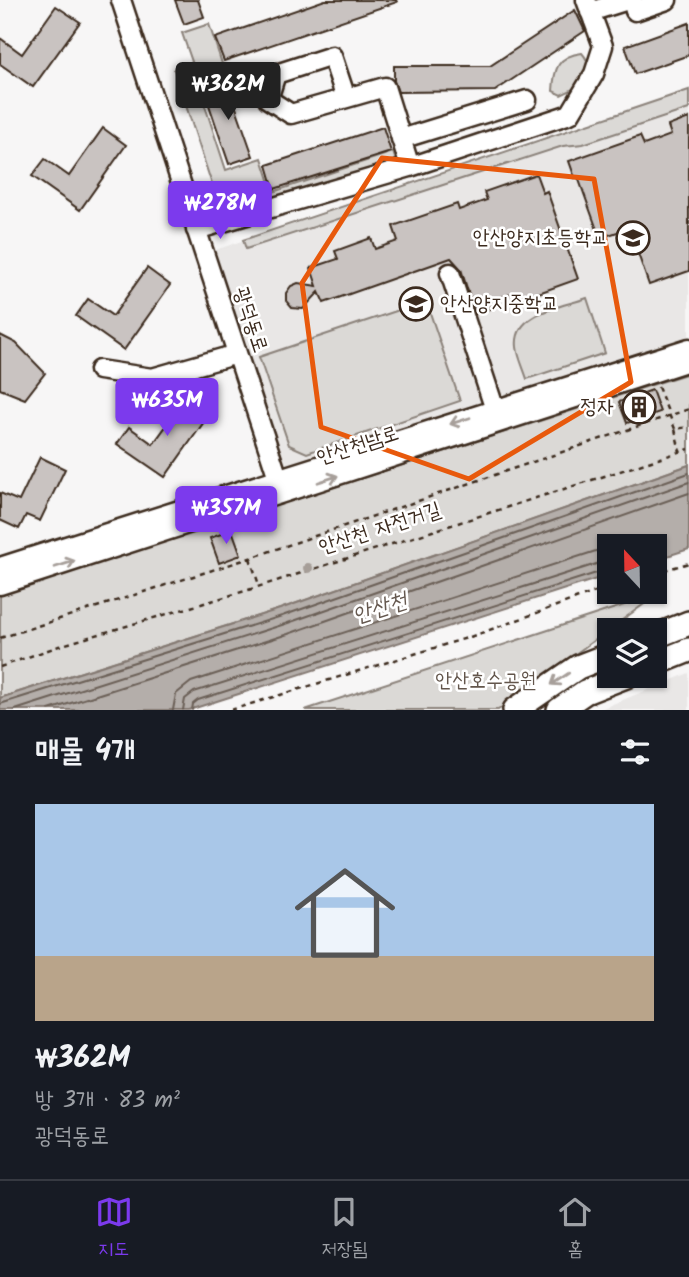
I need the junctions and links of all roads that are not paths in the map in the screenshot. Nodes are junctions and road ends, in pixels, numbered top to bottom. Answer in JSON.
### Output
{"nodes":[{"id":1,"x":121,"y":0,"type":"edge"},
{"id":2,"x":630,"y":0,"type":"edge"},
{"id":3,"x":667,"y":0,"type":"edge"},
{"id":4,"x":588,"y":6,"type":"edge"},
{"id":5,"x":346,"y":98,"type":"dead end"},
{"id":6,"x":527,"y":100,"type":"dead end"},
{"id":7,"x":401,"y":139,"type":"junction"},
{"id":8,"x":410,"y":167,"type":"junction"},
{"id":9,"x":197,"y":230,"type":"junction"},
{"id":10,"x":450,"y":273,"type":"dead end"},
{"id":11,"x":689,"y":348,"type":"edge"},
{"id":12,"x":237,"y":354,"type":"junction"},
{"id":13,"x":689,"y":361,"type":"edge"},
{"id":14,"x":99,"y":370,"type":"dead end"},
{"id":15,"x":495,"y":410,"type":"junction"},
{"id":16,"x":281,"y":486,"type":"junction"},
{"id":17,"x":0,"y":567,"type":"edge"},
{"id":18,"x":0,"y":585,"type":"edge"},
{"id":19,"x":689,"y":623,"type":"edge"},
{"id":20,"x":667,"y":632,"type":"edge"},
{"id":21,"x":689,"y":650,"type":"edge"},
{"id":22,"x":667,"y":659,"type":"edge"},
{"id":23,"x":597,"y":660,"type":"edge"},
{"id":24,"x":597,"y":687,"type":"edge"},
{"id":25,"x":515,"y":710,"type":"edge"},
{"id":26,"x":559,"y":710,"type":"edge"}],
"edges":[{"from":1,"to":9,"type":"street","name":"광덕동로"},
{"from":2,"to":3,"type":"street"},
{"from":2,"to":4,"type":"street"},
{"from":4,"to":8,"type":"street"},
{"from":5,"to":7,"type":"street"},
{"from":6,"to":7,"type":"street"},
{"from":7,"to":8,"type":"street"},
{"from":8,"to":9,"type":"street"},
{"from":9,"to":12,"type":"street","name":"광덕동로"},
{"from":10,"to":15,"type":"street"},
{"from":11,"to":15,"type":"street","name":"안산천남로"},
{"from":12,"to":14,"type":"street"},
{"from":12,"to":16,"type":"street","name":"광덕동로"},
{"from":16,"to":13,"type":"street","name":"안산천남로","one_way":true},
{"from":15,"to":16,"type":"street","name":"안산천남로","one_way":true},
{"from":16,"to":17,"type":"street","name":"안산천남로"},
{"from":18,"to":16,"type":"street","name":"안산천남로","one_way":true},
{"from":19,"to":20,"type":"main road"},
{"from":21,"to":22,"type":"main road"},
{"from":23,"to":25,"type":"main road","one_way":true},
{"from":24,"to":26,"type":"main road"}]}
